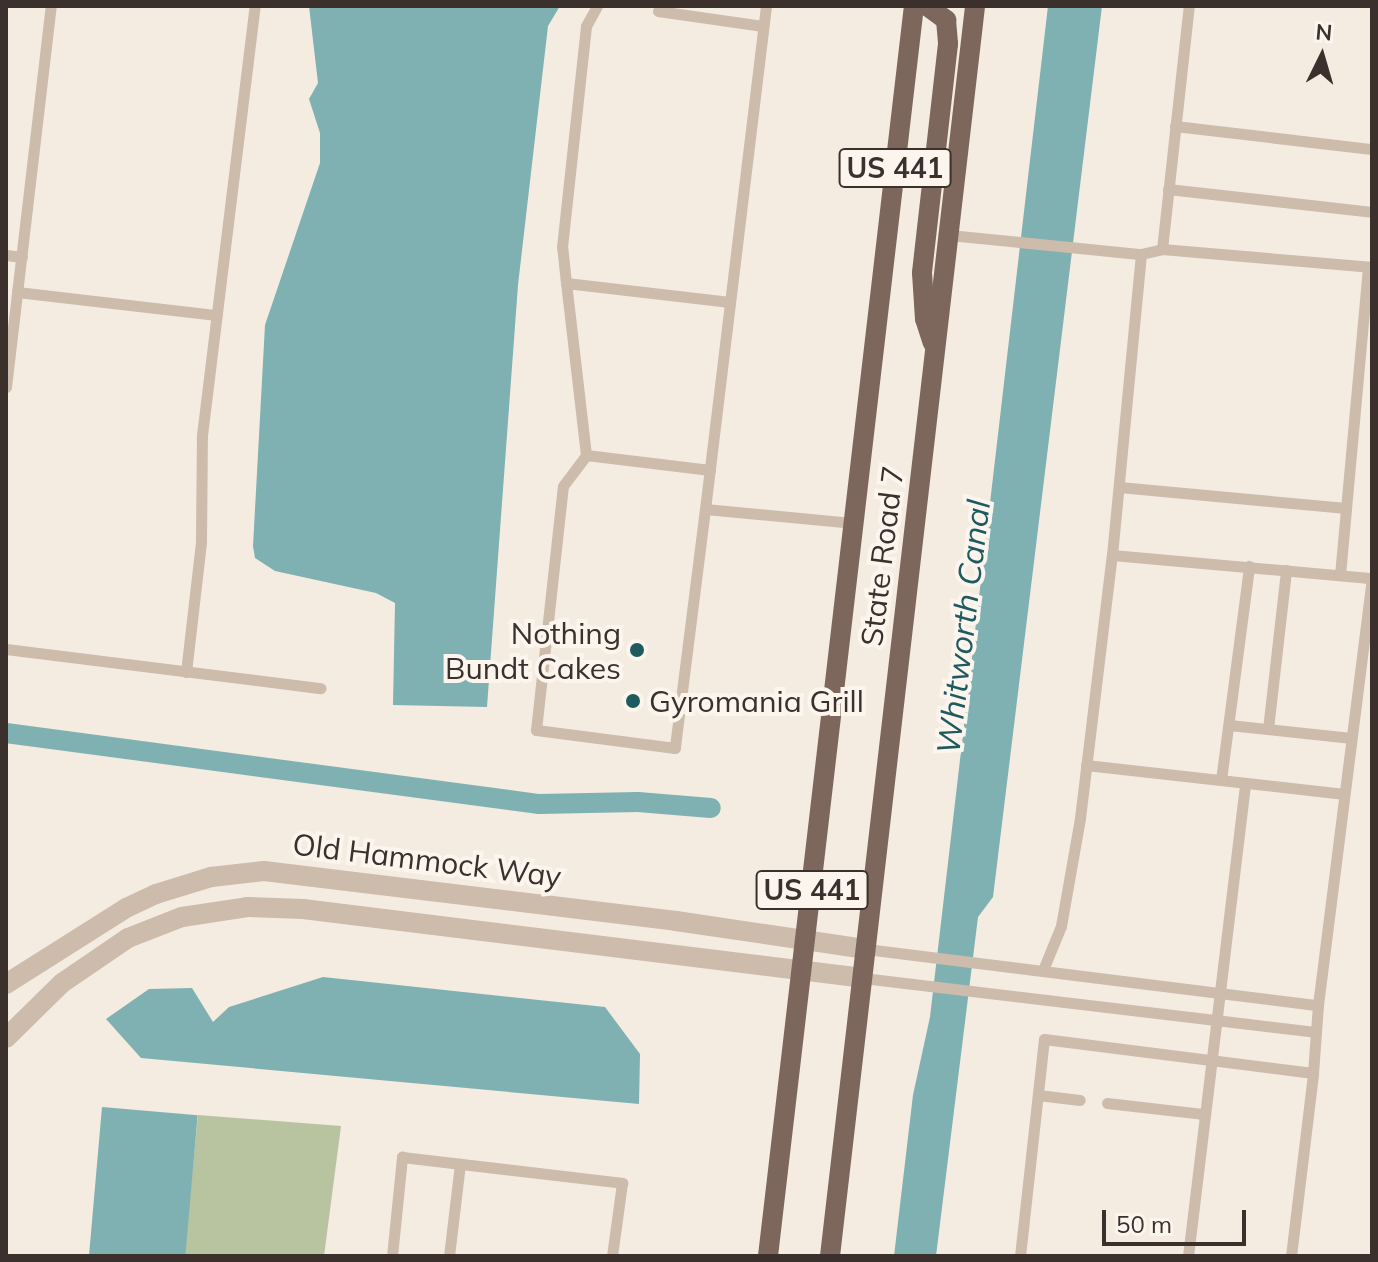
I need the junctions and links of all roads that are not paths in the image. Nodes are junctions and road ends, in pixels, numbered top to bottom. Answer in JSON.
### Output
{"nodes":[{"id":1,"x":51,"y":6,"type":"edge"},
{"id":2,"x":255,"y":6,"type":"edge"},
{"id":3,"x":597,"y":6,"type":"edge"},
{"id":4,"x":766,"y":6,"type":"edge"},
{"id":5,"x":914,"y":6,"type":"edge"},
{"id":6,"x":927,"y":6,"type":"edge"},
{"id":7,"x":975,"y":6,"type":"edge"},
{"id":8,"x":1189,"y":6,"type":"edge"},
{"id":9,"x":658,"y":11,"type":"dead end"},
{"id":10,"x":763,"y":26,"type":"junction"},
{"id":11,"x":1175,"y":126,"type":"junction"},
{"id":12,"x":1372,"y":149,"type":"edge"},
{"id":13,"x":1168,"y":189,"type":"junction"},
{"id":14,"x":1372,"y":212,"type":"edge"},
{"id":15,"x":949,"y":235,"type":"junction"},
{"id":16,"x":1162,"y":249,"type":"junction"},
{"id":17,"x":1141,"y":254,"type":"junction"},
{"id":18,"x":6,"y":255,"type":"edge"},
{"id":19,"x":22,"y":257,"type":"junction"},
{"id":20,"x":1370,"y":268,"type":"edge"},
{"id":21,"x":566,"y":283,"type":"junction"},
{"id":22,"x":17,"y":292,"type":"junction"},
{"id":23,"x":730,"y":302,"type":"junction"},
{"id":24,"x":217,"y":315,"type":"junction"},
{"id":25,"x":10,"y":325,"type":"edge"},
{"id":26,"x":936,"y":351,"type":"junction"},
{"id":27,"x":6,"y":387,"type":"edge"},
{"id":28,"x":586,"y":455,"type":"junction"},
{"id":29,"x":710,"y":470,"type":"junction"},
{"id":30,"x":1119,"y":487,"type":"junction"},
{"id":31,"x":1346,"y":508,"type":"junction"},
{"id":32,"x":705,"y":509,"type":"junction"},
{"id":33,"x":854,"y":523,"type":"junction"},
{"id":34,"x":1112,"y":555,"type":"junction"},
{"id":35,"x":1249,"y":566,"type":"junction"},
{"id":36,"x":1286,"y":570,"type":"junction"},
{"id":37,"x":1340,"y":575,"type":"junction"},
{"id":38,"x":1372,"y":578,"type":"edge"},
{"id":39,"x":1368,"y":648,"type":"edge"},
{"id":40,"x":6,"y":649,"type":"edge"},
{"id":41,"x":186,"y":672,"type":"junction"},
{"id":42,"x":321,"y":688,"type":"dead end"},
{"id":43,"x":1229,"y":725,"type":"junction"},
{"id":44,"x":1268,"y":729,"type":"junction"},
{"id":45,"x":1351,"y":738,"type":"junction"},
{"id":46,"x":1086,"y":765,"type":"junction"},
{"id":47,"x":1221,"y":780,"type":"junction"},
{"id":48,"x":1245,"y":783,"type":"junction"},
{"id":49,"x":1344,"y":794,"type":"junction"},
{"id":50,"x":806,"y":940,"type":"junction"},
{"id":51,"x":866,"y":949,"type":"junction"},
{"id":52,"x":1043,"y":970,"type":"junction"},
{"id":53,"x":802,"y":971,"type":"junction"},
{"id":54,"x":863,"y":978,"type":"junction"},
{"id":55,"x":6,"y":984,"type":"edge"},
{"id":56,"x":1218,"y":993,"type":"junction"},
{"id":57,"x":1318,"y":1005,"type":"junction"},
{"id":58,"x":1215,"y":1021,"type":"junction"},
{"id":59,"x":1315,"y":1032,"type":"junction"},
{"id":60,"x":10,"y":1035,"type":"edge"},
{"id":61,"x":1210,"y":1059,"type":"junction"},
{"id":62,"x":1313,"y":1073,"type":"junction"},
{"id":63,"x":1038,"y":1095,"type":"junction"},
{"id":64,"x":1080,"y":1100,"type":"dead end"},
{"id":65,"x":1107,"y":1103,"type":"dead end"},
{"id":66,"x":1204,"y":1114,"type":"junction"},
{"id":67,"x":460,"y":1164,"type":"junction"},
{"id":68,"x":392,"y":1256,"type":"edge"},
{"id":69,"x":449,"y":1256,"type":"edge"},
{"id":70,"x":612,"y":1256,"type":"edge"},
{"id":71,"x":768,"y":1256,"type":"edge"},
{"id":72,"x":830,"y":1256,"type":"edge"},
{"id":73,"x":1020,"y":1256,"type":"edge"},
{"id":74,"x":1188,"y":1256,"type":"edge"},
{"id":75,"x":1291,"y":1256,"type":"edge"}],
"edges":[{"from":1,"to":19,"type":"lane"},
{"from":2,"to":24,"type":"lane"},
{"from":3,"to":21,"type":"lane"},
{"from":4,"to":10,"type":"lane"},
{"from":5,"to":33,"type":"main road","name":"State Road 7","number":"US 441"},
{"from":6,"to":26,"type":"main road"},
{"from":7,"to":15,"type":"main road","name":"State Road 7","number":"US 441"},
{"from":8,"to":11,"type":"lane"},
{"from":9,"to":10,"type":"lane"},
{"from":10,"to":23,"type":"lane"},
{"from":11,"to":12,"type":"lane"},
{"from":11,"to":13,"type":"lane"},
{"from":13,"to":14,"type":"lane"},
{"from":13,"to":16,"type":"lane"},
{"from":15,"to":17,"type":"lane"},
{"from":15,"to":26,"type":"main road","name":"State Road 7","number":"US 441"},
{"from":16,"to":17,"type":"lane"},
{"from":16,"to":20,"type":"lane"},
{"from":17,"to":30,"type":"lane"},
{"from":18,"to":19,"type":"lane"},
{"from":19,"to":22,"type":"lane"},
{"from":20,"to":31,"type":"lane"},
{"from":21,"to":23,"type":"lane"},
{"from":21,"to":28,"type":"lane"},
{"from":22,"to":24,"type":"lane"},
{"from":22,"to":25,"type":"lane"},
{"from":23,"to":29,"type":"lane"},
{"from":24,"to":41,"type":"lane"},
{"from":25,"to":27,"type":"lane"},
{"from":26,"to":51,"type":"main road","name":"State Road 7","number":"US 441"},
{"from":28,"to":29,"type":"lane"},
{"from":28,"to":32,"type":"lane"},
{"from":29,"to":32,"type":"lane"},
{"from":30,"to":31,"type":"lane"},
{"from":30,"to":34,"type":"lane"},
{"from":31,"to":37,"type":"lane"},
{"from":32,"to":33,"type":"lane"},
{"from":33,"to":50,"type":"main road","name":"State Road 7","number":"US 441"},
{"from":34,"to":35,"type":"lane"},
{"from":34,"to":46,"type":"lane"},
{"from":35,"to":36,"type":"lane"},
{"from":35,"to":43,"type":"lane"},
{"from":36,"to":37,"type":"lane"},
{"from":36,"to":44,"type":"lane"},
{"from":37,"to":38,"type":"lane"},
{"from":38,"to":39,"type":"lane"},
{"from":39,"to":45,"type":"lane"},
{"from":40,"to":41,"type":"lane"},
{"from":41,"to":42,"type":"lane"},
{"from":43,"to":44,"type":"lane"},
{"from":43,"to":47,"type":"lane"},
{"from":44,"to":45,"type":"lane"},
{"from":45,"to":49,"type":"lane"},
{"from":46,"to":47,"type":"lane"},
{"from":46,"to":52,"type":"lane"},
{"from":47,"to":48,"type":"lane"},
{"from":48,"to":49,"type":"lane"},
{"from":48,"to":56,"type":"lane"},
{"from":49,"to":57,"type":"lane"},
{"from":50,"to":51,"type":"street","name":"Old Hammock Way"},
{"from":50,"to":53,"type":"main road","name":"State Road 7","number":"US 441"},
{"from":50,"to":55,"type":"street","name":"Old Hammock Way"},
{"from":51,"to":52,"type":"lane"},
{"from":51,"to":54,"type":"main road","name":"State Road 7","number":"US 441"},
{"from":52,"to":56,"type":"lane"},
{"from":53,"to":54,"type":"street"},
{"from":53,"to":60,"type":"street"},
{"from":53,"to":71,"type":"main road","name":"State Road 7","number":"US 441"},
{"from":54,"to":58,"type":"lane"},
{"from":54,"to":72,"type":"main road","name":"State Road 7","number":"US 441"},
{"from":56,"to":57,"type":"lane"},
{"from":56,"to":58,"type":"lane"},
{"from":57,"to":59,"type":"lane"},
{"from":58,"to":59,"type":"lane"},
{"from":58,"to":61,"type":"lane"},
{"from":59,"to":62,"type":"lane"},
{"from":61,"to":62,"type":"lane"},
{"from":61,"to":63,"type":"lane"},
{"from":61,"to":66,"type":"lane"},
{"from":62,"to":75,"type":"lane"},
{"from":63,"to":64,"type":"lane"},
{"from":63,"to":73,"type":"lane"},
{"from":65,"to":66,"type":"lane"},
{"from":66,"to":74,"type":"lane"},
{"from":67,"to":68,"type":"lane"},
{"from":67,"to":69,"type":"lane"},
{"from":67,"to":70,"type":"lane"}]}
